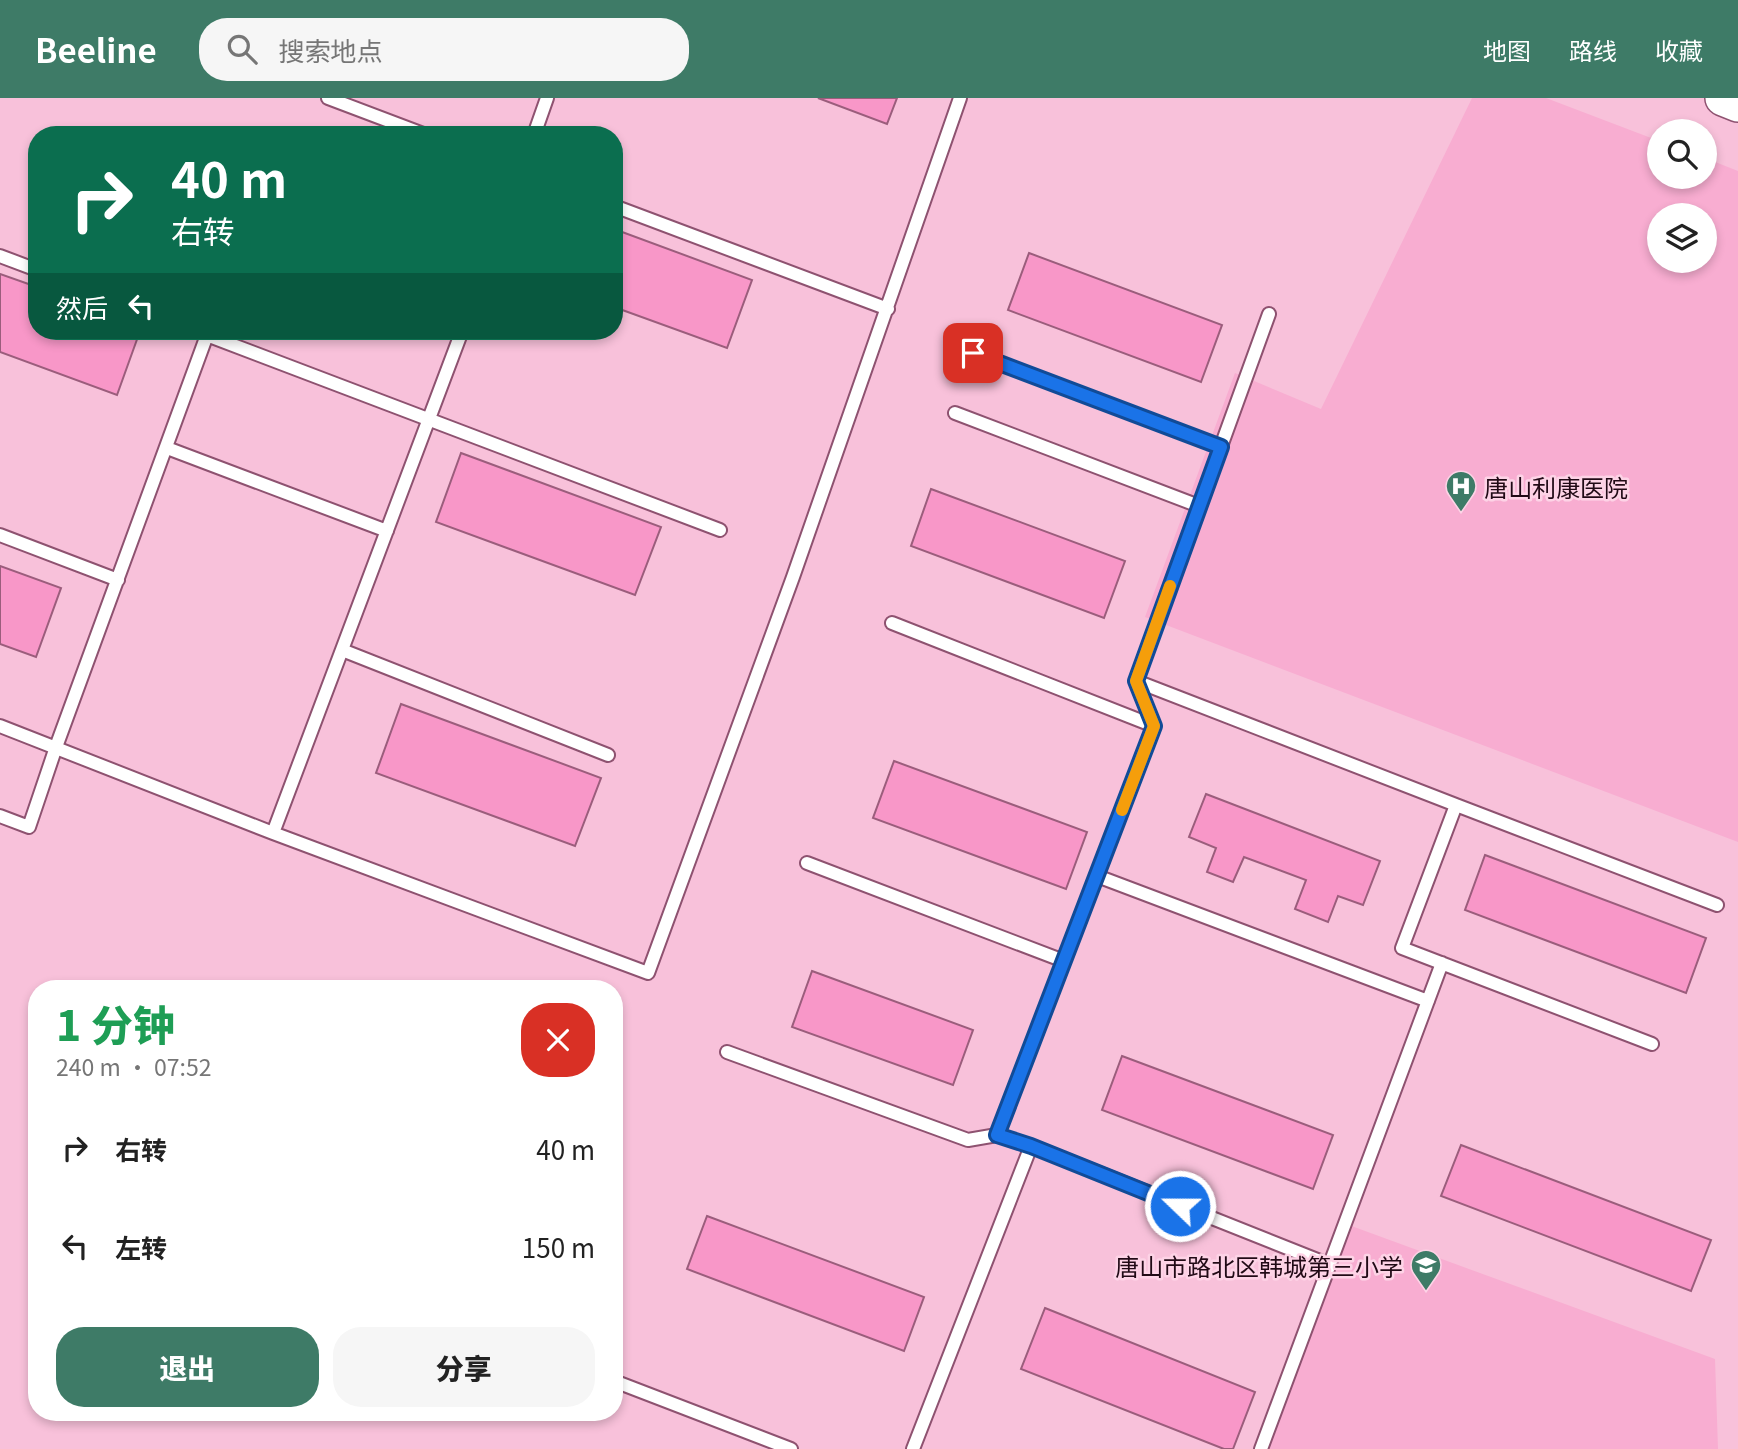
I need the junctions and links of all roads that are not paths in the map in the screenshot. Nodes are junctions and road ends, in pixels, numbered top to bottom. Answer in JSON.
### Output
{"nodes":[{"id":1,"x":328,"y":98,"type":"edge"},
{"id":2,"x":369,"y":98,"type":"edge"},
{"id":3,"x":547,"y":98,"type":"edge"},
{"id":4,"x":960,"y":98,"type":"edge"},
{"id":5,"x":1723,"y":98,"type":"edge"},
{"id":6,"x":1738,"y":104,"type":"edge"},
{"id":7,"x":364,"y":111,"type":"junction"},
{"id":8,"x":403,"y":126,"type":"edge"},
{"id":9,"x":537,"y":126,"type":"edge"},
{"id":10,"x":623,"y":208,"type":"edge"},
{"id":11,"x":0,"y":256,"type":"edge"},
{"id":12,"x":28,"y":267,"type":"edge"},
{"id":13,"x":888,"y":309,"type":"junction"},
{"id":14,"x":1269,"y":314,"type":"dead end"},
{"id":15,"x":200,"y":340,"type":"edge"},
{"id":16,"x":220,"y":340,"type":"edge"},
{"id":17,"x":459,"y":340,"type":"edge"},
{"id":18,"x":973,"y":353,"type":"dead end"},
{"id":19,"x":955,"y":413,"type":"dead end"},
{"id":20,"x":429,"y":419,"type":"junction"},
{"id":21,"x":1221,"y":447,"type":"junction"},
{"id":22,"x":167,"y":448,"type":"junction"},
{"id":23,"x":1199,"y":506,"type":"junction"},
{"id":24,"x":720,"y":530,"type":"dead end"},
{"id":25,"x":387,"y":531,"type":"junction"},
{"id":26,"x":0,"y":535,"type":"edge"},
{"id":27,"x":118,"y":580,"type":"junction"},
{"id":28,"x":892,"y":623,"type":"dead end"},
{"id":29,"x":342,"y":650,"type":"junction"},
{"id":30,"x":1136,"y":681,"type":"junction"},
{"id":31,"x":0,"y":726,"type":"edge"},
{"id":32,"x":1154,"y":726,"type":"junction"},
{"id":33,"x":55,"y":747,"type":"junction"},
{"id":34,"x":608,"y":755,"type":"dead end"},
{"id":35,"x":1456,"y":805,"type":"junction"},
{"id":36,"x":0,"y":816,"type":"edge"},
{"id":37,"x":274,"y":833,"type":"junction"},
{"id":38,"x":807,"y":863,"type":"dead end"},
{"id":39,"x":1097,"y":876,"type":"junction"},
{"id":40,"x":1717,"y":905,"type":"dead end"},
{"id":41,"x":1064,"y":961,"type":"junction"},
{"id":42,"x":1442,"y":963,"type":"junction"},
{"id":43,"x":1428,"y":1001,"type":"junction"},
{"id":44,"x":1652,"y":1044,"type":"dead end"},
{"id":45,"x":727,"y":1052,"type":"dead end"},
{"id":46,"x":997,"y":1135,"type":"junction"},
{"id":47,"x":1031,"y":1146,"type":"junction"},
{"id":48,"x":1330,"y":1265,"type":"junction"},
{"id":49,"x":623,"y":1384,"type":"edge"},
{"id":50,"x":791,"y":1449,"type":"edge"},
{"id":51,"x":913,"y":1449,"type":"edge"},
{"id":52,"x":1261,"y":1449,"type":"edge"}],
"edges":[{"from":1,"to":7,"type":"lane"},
{"from":2,"to":7,"type":"lane"},
{"from":3,"to":9,"type":"lane"},
{"from":4,"to":13,"type":"lane"},
{"from":5,"to":6,"type":"main road"},
{"from":7,"to":8,"type":"lane"},
{"from":10,"to":13,"type":"lane"},
{"from":11,"to":12,"type":"lane"},
{"from":13,"to":37,"type":"lane"},
{"from":14,"to":21,"type":"lane"},
{"from":15,"to":22,"type":"lane"},
{"from":16,"to":20,"type":"lane"},
{"from":17,"to":20,"type":"lane"},
{"from":18,"to":21,"type":"lane"},
{"from":19,"to":23,"type":"lane"},
{"from":20,"to":24,"type":"lane"},
{"from":20,"to":25,"type":"lane"},
{"from":21,"to":23,"type":"lane"},
{"from":22,"to":25,"type":"lane"},
{"from":22,"to":27,"type":"lane"},
{"from":23,"to":30,"type":"lane"},
{"from":25,"to":29,"type":"lane"},
{"from":26,"to":27,"type":"lane"},
{"from":27,"to":33,"type":"lane"},
{"from":28,"to":32,"type":"lane"},
{"from":29,"to":34,"type":"lane"},
{"from":29,"to":37,"type":"lane"},
{"from":30,"to":32,"type":"lane"},
{"from":30,"to":35,"type":"lane"},
{"from":31,"to":33,"type":"lane"},
{"from":32,"to":39,"type":"lane"},
{"from":33,"to":36,"type":"lane"},
{"from":33,"to":37,"type":"lane"},
{"from":35,"to":40,"type":"lane"},
{"from":35,"to":42,"type":"lane"},
{"from":38,"to":41,"type":"lane"},
{"from":39,"to":41,"type":"lane"},
{"from":39,"to":43,"type":"lane"},
{"from":41,"to":46,"type":"lane"},
{"from":42,"to":43,"type":"lane"},
{"from":42,"to":44,"type":"lane"},
{"from":43,"to":48,"type":"lane"},
{"from":45,"to":46,"type":"lane"},
{"from":46,"to":47,"type":"lane"},
{"from":47,"to":48,"type":"lane"},
{"from":47,"to":51,"type":"lane"},
{"from":48,"to":52,"type":"lane"},
{"from":49,"to":50,"type":"lane"}]}
